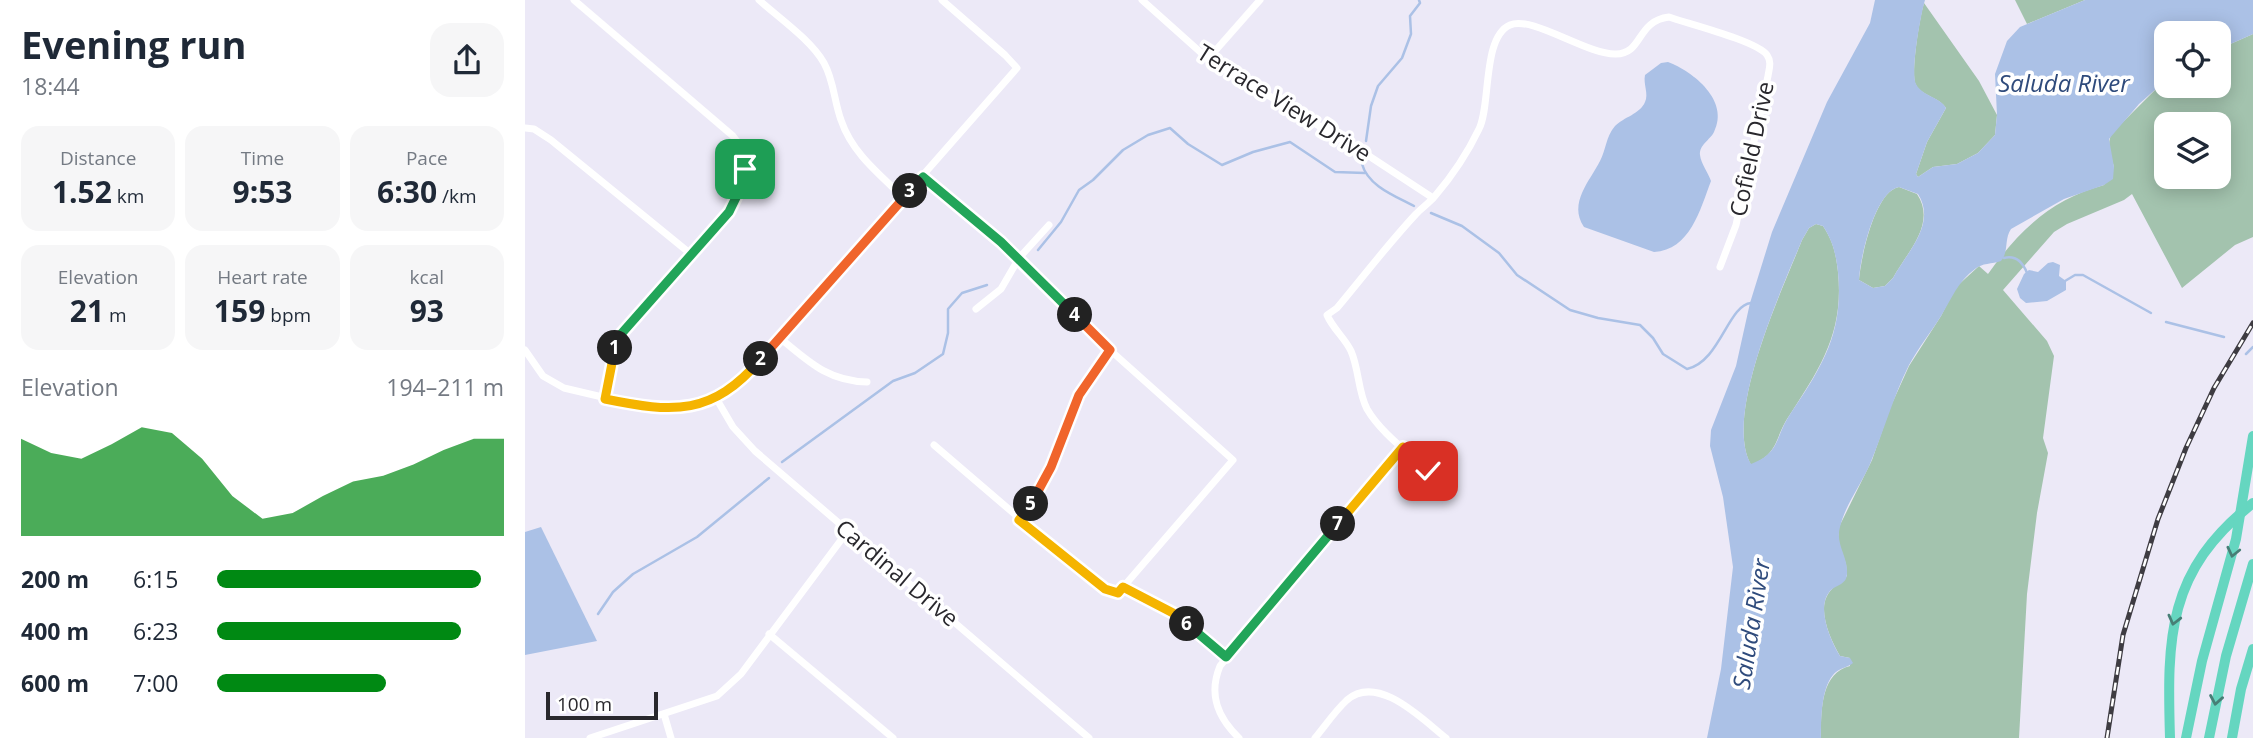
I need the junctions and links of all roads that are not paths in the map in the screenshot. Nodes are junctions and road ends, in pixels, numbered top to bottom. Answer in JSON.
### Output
{"nodes":[{"id":1,"x":574,"y":0,"type":"edge"},
{"id":2,"x":759,"y":0,"type":"edge"},
{"id":3,"x":942,"y":0,"type":"edge"},
{"id":4,"x":1142,"y":0,"type":"edge"},
{"id":5,"x":1260,"y":0,"type":"edge"},
{"id":6,"x":1207,"y":59,"type":"junction"},
{"id":7,"x":525,"y":128,"type":"edge"},
{"id":8,"x":923,"y":177,"type":"junction"},
{"id":9,"x":904,"y":198,"type":"junction"},
{"id":10,"x":1433,"y":198,"type":"junction"},
{"id":11,"x":1049,"y":225,"type":"dead end"},
{"id":12,"x":692,"y":255,"type":"junction"},
{"id":13,"x":1019,"y":258,"type":"junction"},
{"id":14,"x":1720,"y":267,"type":"dead end"},
{"id":15,"x":976,"y":309,"type":"dead end"},
{"id":16,"x":780,"y":338,"type":"junction"},
{"id":17,"x":525,"y":350,"type":"edge"},
{"id":18,"x":1110,"y":350,"type":"junction"},
{"id":19,"x":867,"y":382,"type":"dead end"},
{"id":20,"x":716,"y":398,"type":"junction"},
{"id":21,"x":605,"y":399,"type":"junction"},
{"id":22,"x":2253,"y":436,"type":"edge"},
{"id":23,"x":934,"y":445,"type":"dead end"},
{"id":24,"x":1403,"y":447,"type":"junction"},
{"id":25,"x":1428,"y":471,"type":"dead end"},
{"id":26,"x":2253,"y":503,"type":"edge"},
{"id":27,"x":1019,"y":520,"type":"junction"},
{"id":28,"x":847,"y":532,"type":"junction"},
{"id":29,"x":2253,"y":564,"type":"edge"},
{"id":30,"x":1123,"y":587,"type":"junction"},
{"id":31,"x":769,"y":634,"type":"junction"},
{"id":32,"x":2253,"y":649,"type":"edge"},
{"id":33,"x":1226,"y":657,"type":"junction"},
{"id":34,"x":664,"y":714,"type":"junction"},
{"id":35,"x":590,"y":738,"type":"edge"},
{"id":36,"x":671,"y":738,"type":"edge"},
{"id":37,"x":893,"y":738,"type":"edge"},
{"id":38,"x":1089,"y":738,"type":"edge"},
{"id":39,"x":1240,"y":738,"type":"edge"},
{"id":40,"x":1315,"y":738,"type":"edge"},
{"id":41,"x":1446,"y":738,"type":"edge"},
{"id":42,"x":2170,"y":738,"type":"edge"},
{"id":43,"x":2186,"y":738,"type":"edge"},
{"id":44,"x":2209,"y":738,"type":"edge"},
{"id":45,"x":2232,"y":738,"type":"edge"}],
"edges":[{"from":1,"to":12,"type":"street"},
{"from":2,"to":9,"type":"street"},
{"from":3,"to":8,"type":"street"},
{"from":4,"to":6,"type":"street","name":"Terrace View Drive"},
{"from":5,"to":6,"type":"street"},
{"from":6,"to":10,"type":"street","name":"Terrace View Drive"},
{"from":7,"to":12,"type":"street"},
{"from":8,"to":9,"type":"street"},
{"from":8,"to":13,"type":"street"},
{"from":9,"to":16,"type":"street"},
{"from":10,"to":14,"type":"street","name":"Cofield Drive"},
{"from":10,"to":24,"type":"street","name":"Cofield Drive"},
{"from":11,"to":13,"type":"street"},
{"from":12,"to":21,"type":"street"},
{"from":13,"to":15,"type":"street"},
{"from":13,"to":18,"type":"street"},
{"from":16,"to":19,"type":"street"},
{"from":16,"to":20,"type":"street"},
{"from":17,"to":21,"type":"street"},
{"from":18,"to":27,"type":"street"},
{"from":18,"to":30,"type":"street"},
{"from":20,"to":21,"type":"street"},
{"from":20,"to":28,"type":"street","name":"Cardinal Drive"},
{"from":22,"to":43,"type":"highway","one_way":true},
{"from":23,"to":27,"type":"street"},
{"from":24,"to":25,"type":"street"},
{"from":24,"to":33,"type":"street"},
{"from":26,"to":42,"type":"highway","one_way":true},
{"from":27,"to":30,"type":"street"},
{"from":28,"to":31,"type":"street"},
{"from":28,"to":38,"type":"street","name":"Cardinal Drive"},
{"from":29,"to":44,"type":"highway","one_way":true},
{"from":30,"to":33,"type":"street"},
{"from":31,"to":34,"type":"street"},
{"from":31,"to":37,"type":"street"},
{"from":32,"to":45,"type":"highway"},
{"from":33,"to":39,"type":"street"},
{"from":34,"to":35,"type":"street"},
{"from":34,"to":36,"type":"street"},
{"from":40,"to":41,"type":"street"}]}
